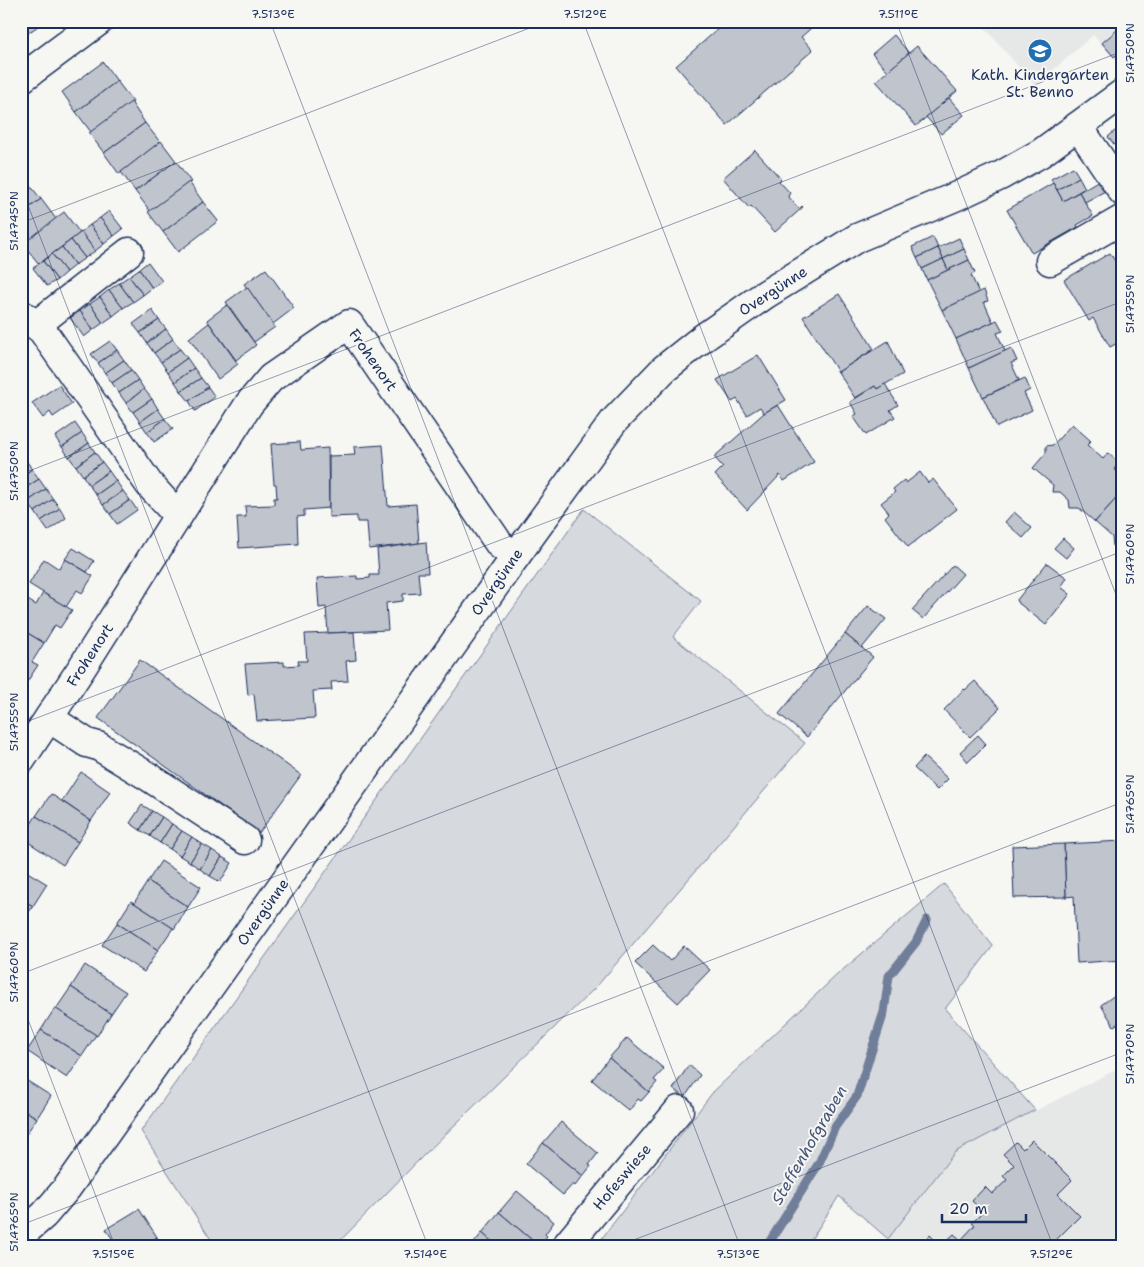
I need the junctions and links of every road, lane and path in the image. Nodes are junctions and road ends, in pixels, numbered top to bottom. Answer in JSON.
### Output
{"nodes":[{"id":1,"x":99,"y":21,"type":"edge"},
{"id":2,"x":21,"y":79,"type":"edge"},
{"id":3,"x":1123,"y":92,"type":"edge"},
{"id":4,"x":1078,"y":126,"type":"junction"},
{"id":5,"x":1123,"y":192,"type":"edge"},
{"id":6,"x":1123,"y":218,"type":"edge"},
{"id":7,"x":129,"y":252,"type":"dead end"},
{"id":8,"x":1050,"y":260,"type":"dead end"},
{"id":9,"x":29,"y":320,"type":"edge"},
{"id":10,"x":178,"y":516,"type":"junction"},
{"id":11,"x":516,"y":556,"type":"junction"},
{"id":12,"x":49,"y":718,"type":"junction"},
{"id":13,"x":21,"y":760,"type":"edge"},
{"id":14,"x":245,"y":840,"type":"dead end"},
{"id":15,"x":679,"y":1110,"type":"dead end"},
{"id":16,"x":21,"y":1235,"type":"edge"},
{"id":17,"x":566,"y":1246,"type":"edge"}],
"edges":[{"from":1,"to":2,"type":"street"},
{"from":3,"to":4,"type":"street","name":"Overgünne"},
{"from":4,"to":5,"type":"street"},
{"from":4,"to":11,"type":"street","name":"Overgünne"},
{"from":6,"to":8,"type":"street"},
{"from":7,"to":9,"type":"street"},
{"from":9,"to":10,"type":"street"},
{"from":10,"to":11,"type":"street","name":"Frohenort"},
{"from":10,"to":12,"type":"street","name":"Frohenort"},
{"from":11,"to":16,"type":"street","name":"Overgünne"},
{"from":12,"to":13,"type":"street","name":"Frohenort"},
{"from":12,"to":14,"type":"street"},
{"from":15,"to":17,"type":"street","name":"Hofeswiese"}]}
